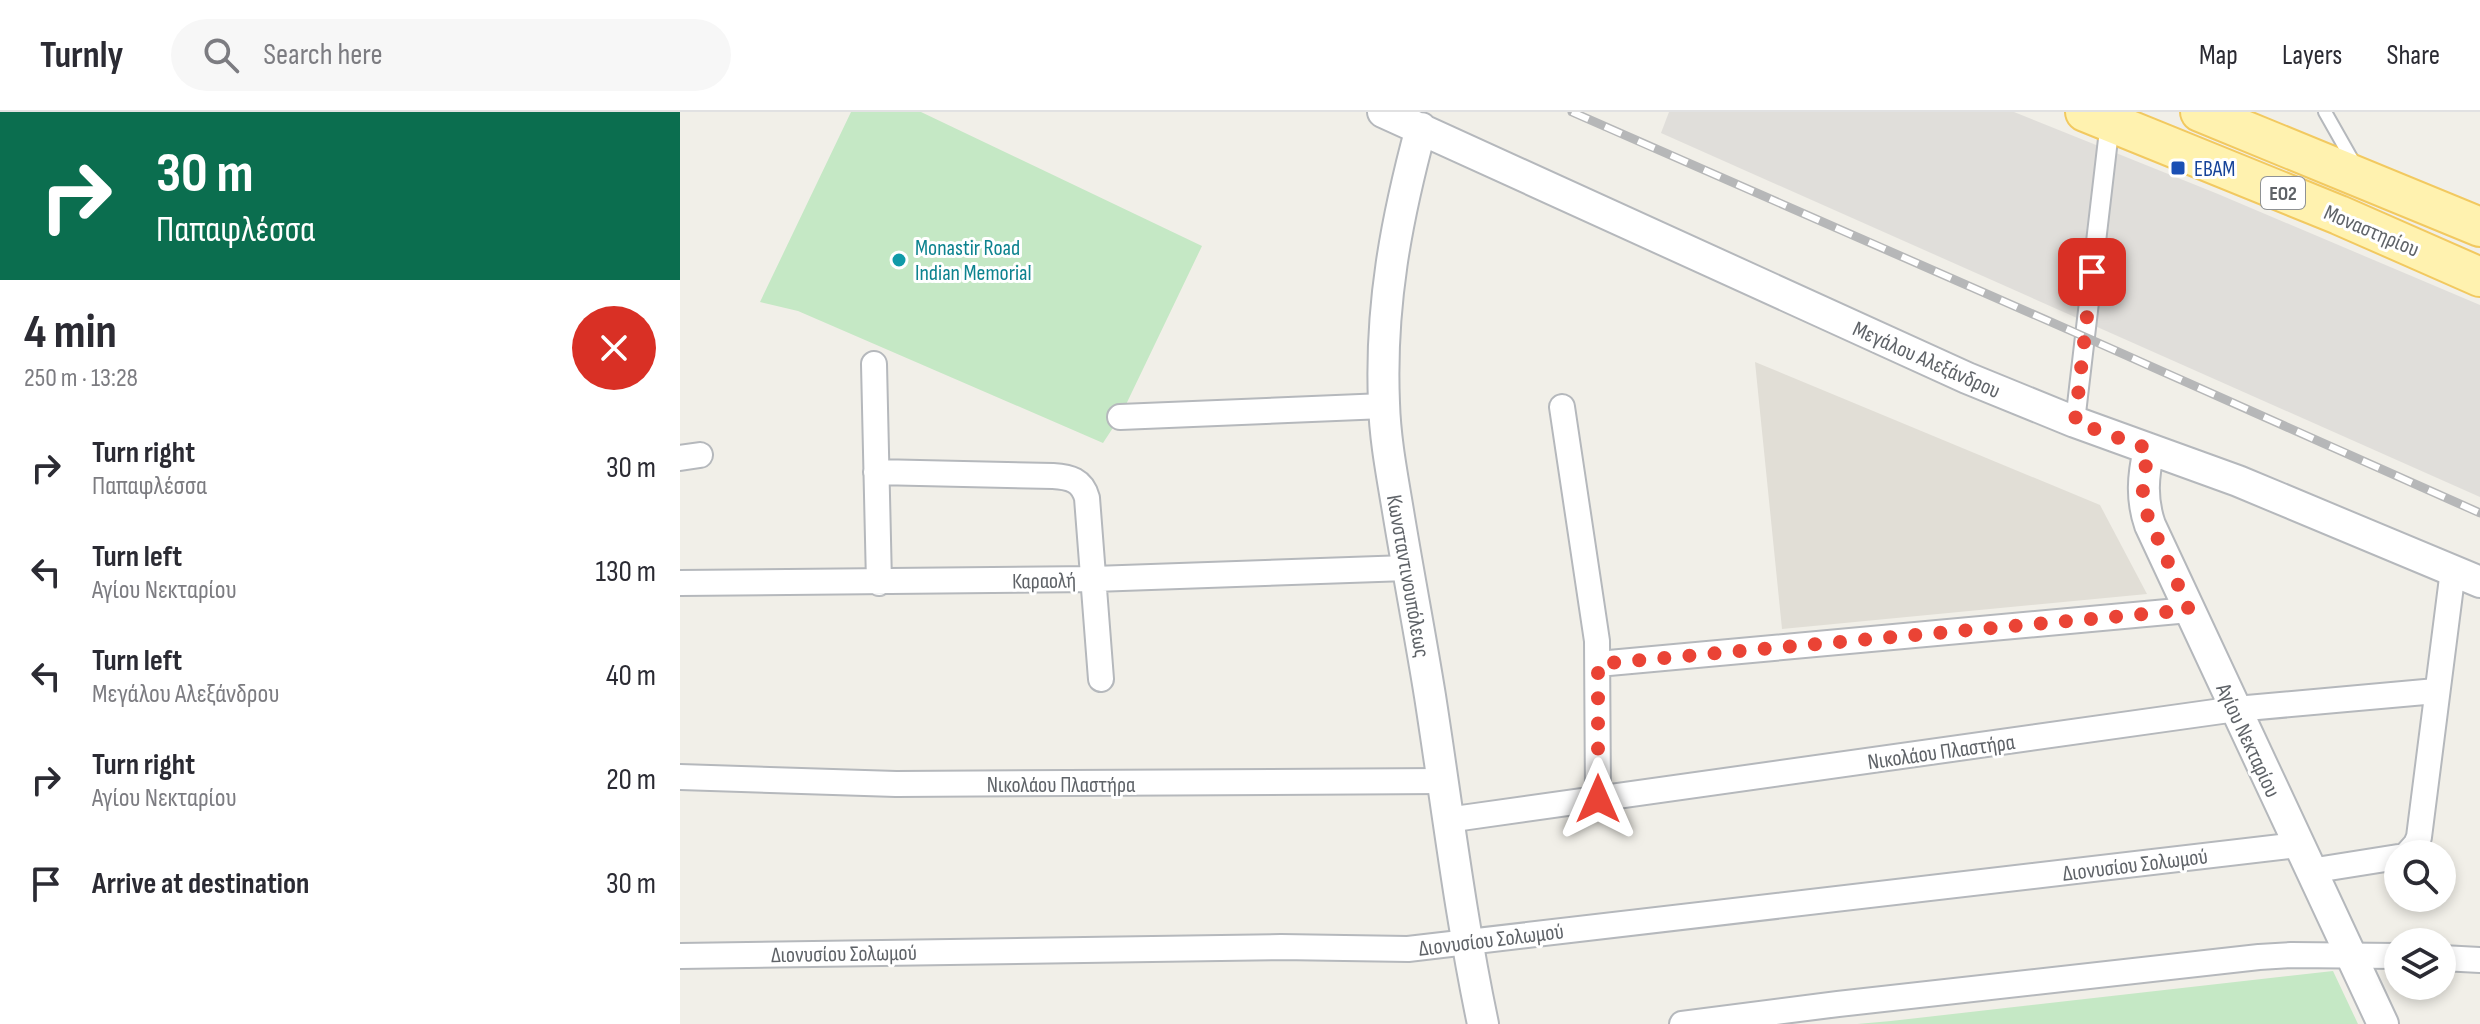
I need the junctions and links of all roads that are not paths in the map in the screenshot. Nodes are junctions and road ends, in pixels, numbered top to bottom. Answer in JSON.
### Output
{"nodes":[{"id":1,"x":1383,"y":112,"type":"edge"},
{"id":2,"x":2200,"y":112,"type":"edge"},
{"id":3,"x":2325,"y":112,"type":"edge"},
{"id":4,"x":2097,"y":117,"type":"edge"},
{"id":5,"x":1421,"y":128,"type":"junction"},
{"id":6,"x":2362,"y":179,"type":"junction"},
{"id":7,"x":2480,"y":227,"type":"edge"},
{"id":8,"x":2480,"y":277,"type":"edge"},
{"id":9,"x":874,"y":364,"type":"dead end"},
{"id":10,"x":1384,"y":406,"type":"junction"},
{"id":11,"x":1562,"y":407,"type":"dead end"},
{"id":12,"x":1120,"y":417,"type":"dead end"},
{"id":13,"x":2075,"y":422,"type":"junction"},
{"id":14,"x":2149,"y":449,"type":"junction"},
{"id":15,"x":876,"y":472,"type":"junction"},
{"id":16,"x":1407,"y":568,"type":"junction"},
{"id":17,"x":2466,"y":576,"type":"edge"},
{"id":18,"x":1094,"y":579,"type":"junction"},
{"id":19,"x":680,"y":583,"type":"edge"},
{"id":20,"x":879,"y":583,"type":"junction"},
{"id":21,"x":2189,"y":610,"type":"junction"},
{"id":22,"x":1598,"y":664,"type":"junction"},
{"id":23,"x":1101,"y":679,"type":"dead end"},
{"id":24,"x":2436,"y":691,"type":"junction"},
{"id":25,"x":2236,"y":709,"type":"junction"},
{"id":26,"x":680,"y":777,"type":"edge"},
{"id":27,"x":1442,"y":781,"type":"junction"},
{"id":28,"x":1598,"y":799,"type":"junction"},
{"id":29,"x":1447,"y":820,"type":"junction"},
{"id":30,"x":2418,"y":840,"type":"edge"},
{"id":31,"x":2384,"y":857,"type":"edge"},
{"id":32,"x":2304,"y":858,"type":"junction"},
{"id":33,"x":1466,"y":943,"type":"junction"},
{"id":34,"x":2349,"y":955,"type":"junction"},
{"id":35,"x":680,"y":956,"type":"edge"},
{"id":36,"x":2384,"y":956,"type":"edge"},
{"id":37,"x":2456,"y":959,"type":"edge"},
{"id":38,"x":2480,"y":960,"type":"edge"},
{"id":39,"x":1483,"y":1024,"type":"edge"},
{"id":40,"x":1682,"y":1024,"type":"edge"},
{"id":41,"x":2383,"y":1024,"type":"edge"}],
"edges":[{"from":1,"to":5,"type":"street","name":"Μεγάλου Αλεξάνδρου"},
{"from":2,"to":6,"type":"main road","name":"Μοναστηρίου","number":"ΕΟ2"},
{"from":3,"to":6,"type":"lane"},
{"from":4,"to":8,"type":"main road","name":"Μοναστηρίου","number":"ΕΟ2"},
{"from":4,"to":13,"type":"street"},
{"from":5,"to":10,"type":"street","name":"Κωνσταντινουπόλεως"},
{"from":5,"to":13,"type":"street","name":"Μεγάλου Αλεξάνδρου"},
{"from":6,"to":7,"type":"main road","name":"Μοναστηρίου","number":"ΕΟ2"},
{"from":9,"to":15,"type":"street"},
{"from":10,"to":12,"type":"street"},
{"from":10,"to":16,"type":"street","name":"Κωνσταντινουπόλεως"},
{"from":11,"to":22,"type":"street"},
{"from":13,"to":14,"type":"street","name":"Μεγάλου Αλεξάνδρου"},
{"from":14,"to":17,"type":"street","name":"Μεγάλου Αλεξάνδρου"},
{"from":14,"to":21,"type":"street","name":"Αγίου Νεκταρίου"},
{"from":15,"to":18,"type":"street"},
{"from":15,"to":20,"type":"street"},
{"from":16,"to":18,"type":"street","name":"Καραολή"},
{"from":16,"to":27,"type":"street","name":"Κωνσταντινουπόλεως"},
{"from":17,"to":24,"type":"street"},
{"from":18,"to":20,"type":"street","name":"Καραολή"},
{"from":18,"to":23,"type":"street"},
{"from":19,"to":20,"type":"street","name":"Καραολή"},
{"from":21,"to":22,"type":"street"},
{"from":21,"to":25,"type":"street","name":"Αγίου Νεκταρίου"},
{"from":22,"to":28,"type":"street"},
{"from":24,"to":25,"type":"street","name":"Νικολάου Πλαστήρα"},
{"from":24,"to":30,"type":"street"},
{"from":25,"to":28,"type":"street","name":"Νικολάου Πλαστήρα"},
{"from":25,"to":32,"type":"street","name":"Αγίου Νεκταρίου"},
{"from":26,"to":27,"type":"street","name":"Νικολάου Πλαστήρα"},
{"from":27,"to":29,"type":"street","name":"Κωνσταντινουπόλεως"},
{"from":28,"to":29,"type":"street","name":"Νικολάου Πλαστήρα"},
{"from":29,"to":33,"type":"street","name":"Κωνσταντινουπόλεως"},
{"from":31,"to":32,"type":"street","name":"Διονυσίου Σολωμού"},
{"from":32,"to":33,"type":"street","name":"Διονυσίου Σολωμού"},
{"from":32,"to":34,"type":"street","name":"Αγίου Νεκταρίου"},
{"from":33,"to":35,"type":"street","name":"Διονυσίου Σολωμού"},
{"from":33,"to":39,"type":"street","name":"Κωνσταντινουπόλεως"},
{"from":34,"to":36,"type":"street"},
{"from":34,"to":40,"type":"street"},
{"from":34,"to":41,"type":"street","name":"Αγίου Νεκταρίου"},
{"from":37,"to":38,"type":"street"}]}
